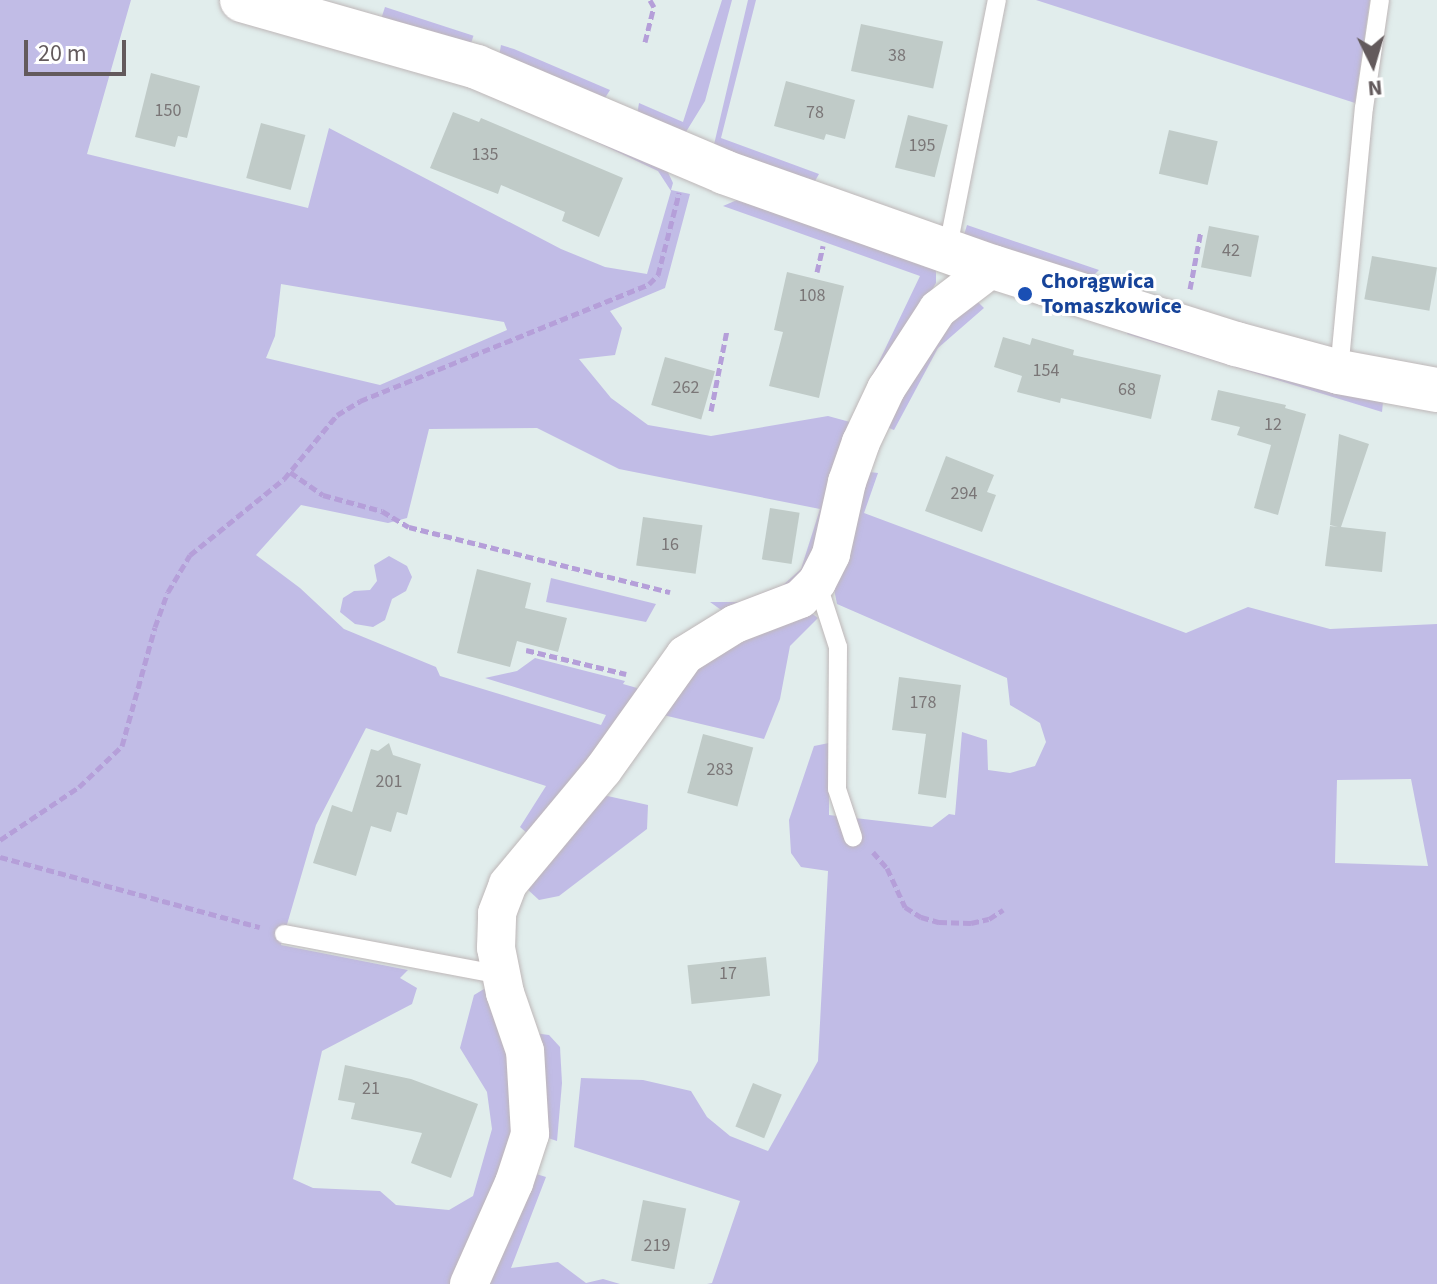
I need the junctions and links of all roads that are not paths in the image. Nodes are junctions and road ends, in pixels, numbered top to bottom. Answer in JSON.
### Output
{"nodes":[{"id":1,"x":242,"y":0,"type":"edge"},
{"id":2,"x":997,"y":0,"type":"edge"},
{"id":3,"x":1380,"y":0,"type":"edge"},
{"id":4,"x":947,"y":252,"type":"junction"},
{"id":5,"x":993,"y":267,"type":"junction"},
{"id":6,"x":1339,"y":372,"type":"junction"},
{"id":7,"x":1437,"y":390,"type":"edge"},
{"id":8,"x":817,"y":582,"type":"junction"},
{"id":9,"x":853,"y":837,"type":"road end"},
{"id":10,"x":284,"y":934,"type":"road end"},
{"id":11,"x":501,"y":975,"type":"junction"},
{"id":12,"x":469,"y":1284,"type":"edge"}],
"edges":[{"from":1,"to":4,"type":"street"},
{"from":2,"to":4,"type":"lane"},
{"from":3,"to":6,"type":"lane"},
{"from":4,"to":5,"type":"street"},
{"from":5,"to":6,"type":"street"},
{"from":5,"to":8,"type":"street"},
{"from":6,"to":7,"type":"street"},
{"from":8,"to":9,"type":"lane"},
{"from":8,"to":11,"type":"street"},
{"from":10,"to":11,"type":"lane"},
{"from":11,"to":12,"type":"street"}]}
